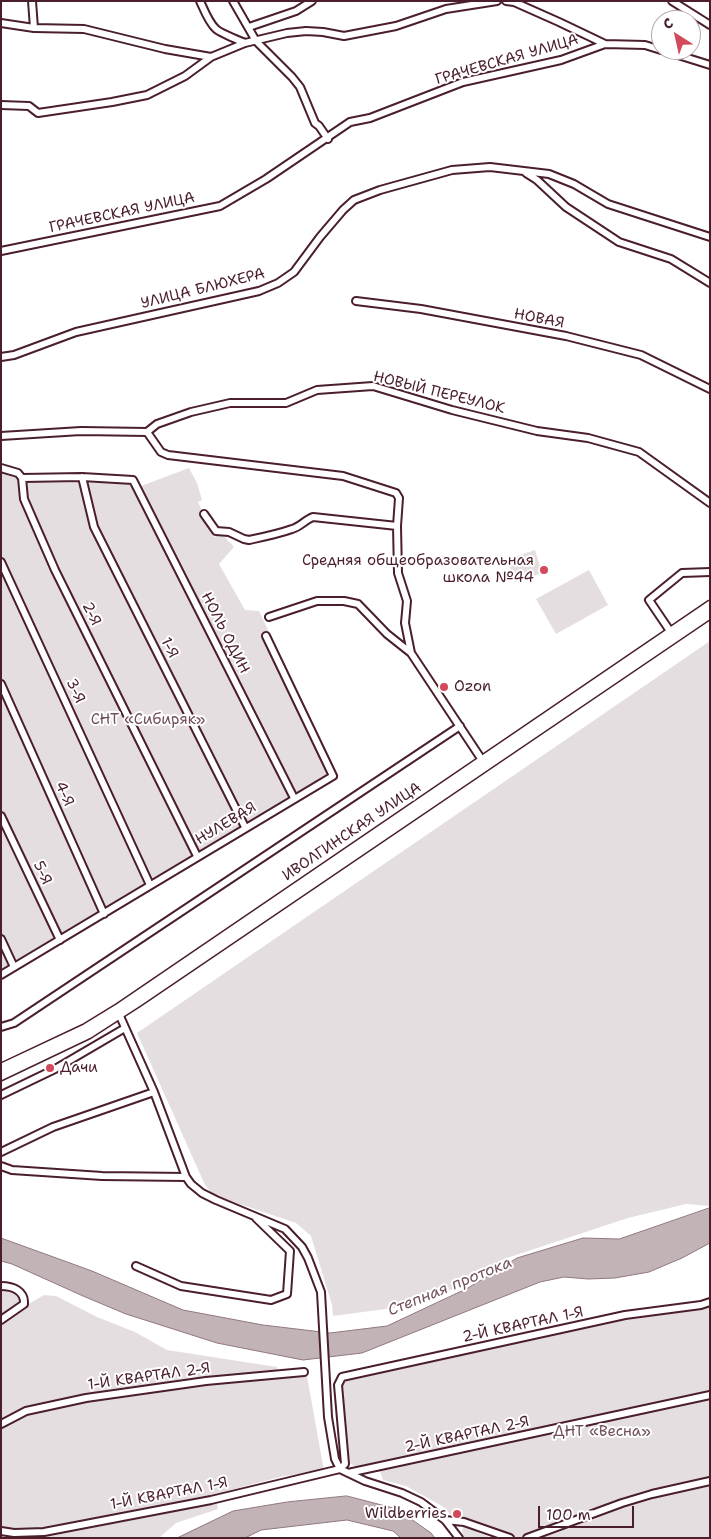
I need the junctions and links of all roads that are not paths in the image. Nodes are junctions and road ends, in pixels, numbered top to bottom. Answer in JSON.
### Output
{"nodes":[{"id":1,"x":32,"y":1,"type":"edge"},
{"id":2,"x":200,"y":1,"type":"edge"},
{"id":3,"x":232,"y":1,"type":"edge"},
{"id":4,"x":312,"y":1,"type":"edge"},
{"id":5,"x":497,"y":1,"type":"edge"},
{"id":6,"x":506,"y":1,"type":"edge"},
{"id":7,"x":672,"y":1,"type":"edge"},
{"id":8,"x":1,"y":24,"type":"edge"},
{"id":9,"x":710,"y":25,"type":"edge"},
{"id":10,"x":249,"y":27,"type":"junction"},
{"id":11,"x":34,"y":28,"type":"junction"},
{"id":12,"x":256,"y":41,"type":"junction"},
{"id":13,"x":245,"y":43,"type":"junction"},
{"id":14,"x":605,"y":44,"type":"junction"},
{"id":15,"x":651,"y":47,"type":"edge"},
{"id":16,"x":211,"y":57,"type":"junction"},
{"id":17,"x":694,"y":60,"type":"edge"},
{"id":18,"x":710,"y":65,"type":"edge"},
{"id":19,"x":1,"y":105,"type":"edge"},
{"id":20,"x":328,"y":139,"type":"junction"},
{"id":21,"x":523,"y":171,"type":"junction"},
{"id":22,"x":710,"y":236,"type":"edge"},
{"id":23,"x":1,"y":251,"type":"edge"},
{"id":24,"x":710,"y":283,"type":"edge"},
{"id":25,"x":356,"y":301,"type":"dead end"},
{"id":26,"x":1,"y":357,"type":"edge"},
{"id":27,"x":710,"y":390,"type":"edge"},
{"id":28,"x":147,"y":432,"type":"junction"},
{"id":29,"x":1,"y":436,"type":"edge"},
{"id":30,"x":1,"y":468,"type":"edge"},
{"id":31,"x":82,"y":477,"type":"junction"},
{"id":32,"x":22,"y":478,"type":"junction"},
{"id":33,"x":708,"y":499,"type":"edge"},
{"id":34,"x":204,"y":514,"type":"dead end"},
{"id":35,"x":397,"y":526,"type":"junction"},
{"id":36,"x":1,"y":562,"type":"edge"},
{"id":37,"x":710,"y":572,"type":"edge"},
{"id":38,"x":710,"y":604,"type":"edge"},
{"id":39,"x":710,"y":614,"type":"edge"},
{"id":40,"x":269,"y":617,"type":"dead end"},
{"id":41,"x":670,"y":631,"type":"junction"},
{"id":42,"x":266,"y":636,"type":"dead end"},
{"id":43,"x":411,"y":653,"type":"junction"},
{"id":44,"x":1,"y":684,"type":"edge"},
{"id":45,"x":460,"y":726,"type":"junction"},
{"id":46,"x":482,"y":760,"type":"junction"},
{"id":47,"x":294,"y":798,"type":"junction"},
{"id":48,"x":1,"y":816,"type":"edge"},
{"id":49,"x":246,"y":827,"type":"junction"},
{"id":50,"x":197,"y":856,"type":"junction"},
{"id":51,"x":150,"y":885,"type":"junction"},
{"id":52,"x":104,"y":914,"type":"junction"},
{"id":53,"x":1,"y":939,"type":"edge"},
{"id":54,"x":60,"y":940,"type":"junction"},
{"id":55,"x":14,"y":967,"type":"junction"},
{"id":56,"x":1,"y":975,"type":"edge"},
{"id":57,"x":119,"y":1014,"type":"junction"},
{"id":58,"x":1,"y":1027,"type":"edge"},
{"id":59,"x":125,"y":1028,"type":"junction"},
{"id":60,"x":1,"y":1068,"type":"edge"},
{"id":61,"x":1,"y":1076,"type":"edge"},
{"id":62,"x":154,"y":1092,"type":"junction"},
{"id":63,"x":1,"y":1095,"type":"edge"},
{"id":64,"x":1,"y":1152,"type":"edge"},
{"id":65,"x":1,"y":1166,"type":"edge"},
{"id":66,"x":186,"y":1177,"type":"junction"},
{"id":67,"x":253,"y":1215,"type":"junction"},
{"id":68,"x":136,"y":1266,"type":"dead end"},
{"id":69,"x":1,"y":1286,"type":"edge"},
{"id":70,"x":710,"y":1302,"type":"edge"},
{"id":71,"x":1,"y":1320,"type":"edge"},
{"id":72,"x":304,"y":1372,"type":"dead end"},
{"id":73,"x":710,"y":1395,"type":"edge"},
{"id":74,"x":1,"y":1424,"type":"edge"},
{"id":75,"x":340,"y":1469,"type":"junction"},
{"id":76,"x":347,"y":1474,"type":"junction"},
{"id":77,"x":710,"y":1481,"type":"edge"},
{"id":78,"x":445,"y":1520,"type":"junction"},
{"id":79,"x":1,"y":1531,"type":"edge"},
{"id":80,"x":459,"y":1538,"type":"edge"},
{"id":81,"x":510,"y":1538,"type":"edge"},
{"id":82,"x":527,"y":1538,"type":"edge"}],
"edges":[{"from":1,"to":11,"type":"street"},
{"from":2,"to":13,"type":"street"},
{"from":3,"to":10,"type":"street"},
{"from":4,"to":10,"type":"street"},
{"from":5,"to":12,"type":"street"},
{"from":6,"to":14,"type":"street"},
{"from":7,"to":9,"type":"street"},
{"from":8,"to":11,"type":"street"},
{"from":10,"to":12,"type":"street"},
{"from":11,"to":16,"type":"street"},
{"from":12,"to":13,"type":"street"},
{"from":12,"to":20,"type":"street"},
{"from":13,"to":16,"type":"street"},
{"from":14,"to":15,"type":"street","name":"ГРАЧЕВСКАЯ УЛИЦА"},
{"from":14,"to":20,"type":"street","name":"ГРАЧЕВСКАЯ УЛИЦА"},
{"from":16,"to":19,"type":"street"},
{"from":17,"to":18,"type":"street","name":"ГРАЧЕВСКАЯ УЛИЦА"},
{"from":20,"to":23,"type":"street","name":"ГРАЧЕВСКАЯ УЛИЦА"},
{"from":21,"to":22,"type":"street","name":"УЛИЦА БЛЮХЕРА"},
{"from":21,"to":24,"type":"street"},
{"from":21,"to":26,"type":"street","name":"УЛИЦА БЛЮХЕРА"},
{"from":25,"to":27,"type":"street","name":"НОВАЯ"},
{"from":28,"to":29,"type":"street"},
{"from":28,"to":33,"type":"street","name":"НОВЫЙ ПЕРЕУЛОК"},
{"from":28,"to":35,"type":"street"},
{"from":30,"to":32,"type":"street"},
{"from":31,"to":32,"type":"street"},
{"from":31,"to":47,"type":"street","name":"НОЛЬ ОДИН"},
{"from":31,"to":49,"type":"street","name":"1-Я"},
{"from":32,"to":50,"type":"street","name":"2-Я"},
{"from":34,"to":35,"type":"street"},
{"from":35,"to":43,"type":"street"},
{"from":36,"to":51,"type":"street","name":"3-Я"},
{"from":37,"to":41,"type":"street"},
{"from":38,"to":41,"type":"main road","name":"ИВОЛГИНСКАЯ УЛИЦА"},
{"from":39,"to":57,"type":"main road","name":"ИВОЛГИНСКАЯ УЛИЦА"},
{"from":40,"to":43,"type":"street"},
{"from":41,"to":46,"type":"main road","name":"ИВОЛГИНСКАЯ УЛИЦА"},
{"from":42,"to":47,"type":"street","name":"НУЛЕВАЯ"},
{"from":43,"to":45,"type":"street"},
{"from":44,"to":52,"type":"street","name":"4-Я"},
{"from":45,"to":46,"type":"street"},
{"from":45,"to":58,"type":"street"},
{"from":46,"to":60,"type":"main road","name":"ИВОЛГИНСКАЯ УЛИЦА"},
{"from":47,"to":49,"type":"street","name":"НУЛЕВАЯ"},
{"from":48,"to":54,"type":"street","name":"5-Я"},
{"from":49,"to":50,"type":"street","name":"НУЛЕВАЯ"},
{"from":50,"to":51,"type":"street","name":"НУЛЕВАЯ"},
{"from":51,"to":52,"type":"street","name":"НУЛЕВАЯ"},
{"from":52,"to":54,"type":"street","name":"НУЛЕВАЯ"},
{"from":53,"to":55,"type":"street"},
{"from":54,"to":55,"type":"street","name":"НУЛЕВАЯ"},
{"from":55,"to":56,"type":"street","name":"НУЛЕВАЯ"},
{"from":57,"to":59,"type":"street"},
{"from":57,"to":61,"type":"main road","name":"ИВОЛГИНСКАЯ УЛИЦА"},
{"from":59,"to":62,"type":"street"},
{"from":59,"to":63,"type":"street"},
{"from":62,"to":64,"type":"street"},
{"from":62,"to":66,"type":"street"},
{"from":65,"to":66,"type":"street"},
{"from":66,"to":67,"type":"street"},
{"from":67,"to":68,"type":"street"},
{"from":67,"to":75,"type":"street"},
{"from":69,"to":71,"type":"street"},
{"from":70,"to":75,"type":"street","name":"2-Й КВАРТАЛ 1-Я"},
{"from":72,"to":74,"type":"street","name":"1-Й КВАРТАЛ 2-Я"},
{"from":73,"to":76,"type":"street","name":"2-Й КВАРТАЛ 2-Я"},
{"from":75,"to":76,"type":"street"},
{"from":75,"to":79,"type":"street","name":"1-Й КВАРТАЛ 1-Я"},
{"from":76,"to":78,"type":"street"},
{"from":77,"to":82,"type":"street"},
{"from":78,"to":80,"type":"street"},
{"from":78,"to":81,"type":"street"}]}
